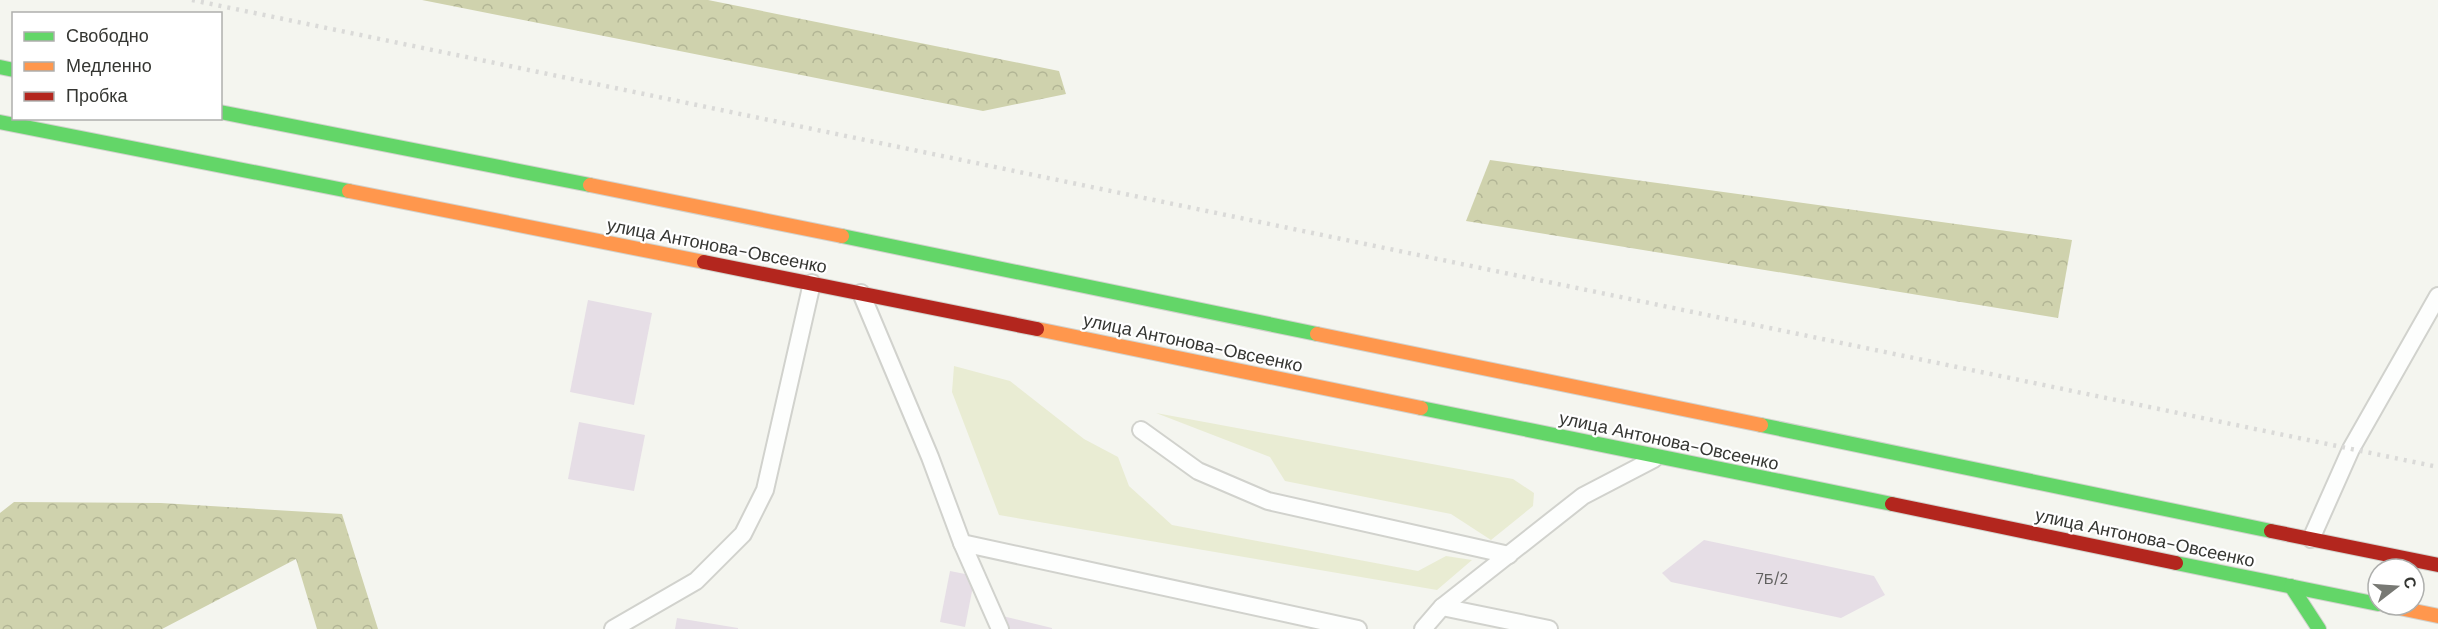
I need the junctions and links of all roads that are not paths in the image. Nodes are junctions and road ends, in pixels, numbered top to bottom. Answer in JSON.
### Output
{"nodes":[{"id":1,"x":222,"y":111,"type":"edge"},
{"id":2,"x":0,"y":122,"type":"edge"},
{"id":3,"x":812,"y":283,"type":"junction"},
{"id":4,"x":861,"y":293,"type":"junction"},
{"id":5,"x":2438,"y":296,"type":"edge"},
{"id":6,"x":1141,"y":430,"type":"dead end"},
{"id":7,"x":1658,"y":457,"type":"junction"},
{"id":8,"x":2312,"y":539,"type":"junction"},
{"id":9,"x":962,"y":543,"type":"junction"},
{"id":10,"x":1509,"y":555,"type":"junction"},
{"id":11,"x":2438,"y":565,"type":"edge"},
{"id":12,"x":2291,"y":586,"type":"junction"},
{"id":13,"x":2366,"y":602,"type":"edge"},
{"id":14,"x":1442,"y":608,"type":"junction"},
{"id":15,"x":613,"y":629,"type":"edge"},
{"id":16,"x":1000,"y":629,"type":"edge"},
{"id":17,"x":1358,"y":629,"type":"edge"},
{"id":18,"x":1423,"y":629,"type":"edge"},
{"id":19,"x":1549,"y":629,"type":"edge"},
{"id":20,"x":2319,"y":629,"type":"edge"}],
"edges":[{"from":1,"to":8,"type":"main road","name":"улица Антонова-Овсеенко"},
{"from":2,"to":3,"type":"main road","name":"улица Антонова-Овсеенко"},
{"from":3,"to":4,"type":"main road","name":"улица Антонова-Овсеенко"},
{"from":3,"to":15,"type":"lane"},
{"from":4,"to":7,"type":"main road","name":"улица Антонова-Овсеенко"},
{"from":4,"to":9,"type":"lane"},
{"from":5,"to":8,"type":"lane"},
{"from":6,"to":10,"type":"lane"},
{"from":7,"to":10,"type":"lane"},
{"from":7,"to":12,"type":"main road","name":"улица Антонова-Овсеенко"},
{"from":8,"to":11,"type":"main road","name":"улица Антонова-Овсеенко"},
{"from":9,"to":16,"type":"lane"},
{"from":9,"to":17,"type":"lane"},
{"from":10,"to":14,"type":"lane"},
{"from":12,"to":13,"type":"main road","name":"улица Антонова-Овсеенко"},
{"from":12,"to":20,"type":"main road"},
{"from":14,"to":18,"type":"lane"},
{"from":14,"to":19,"type":"lane"}]}
